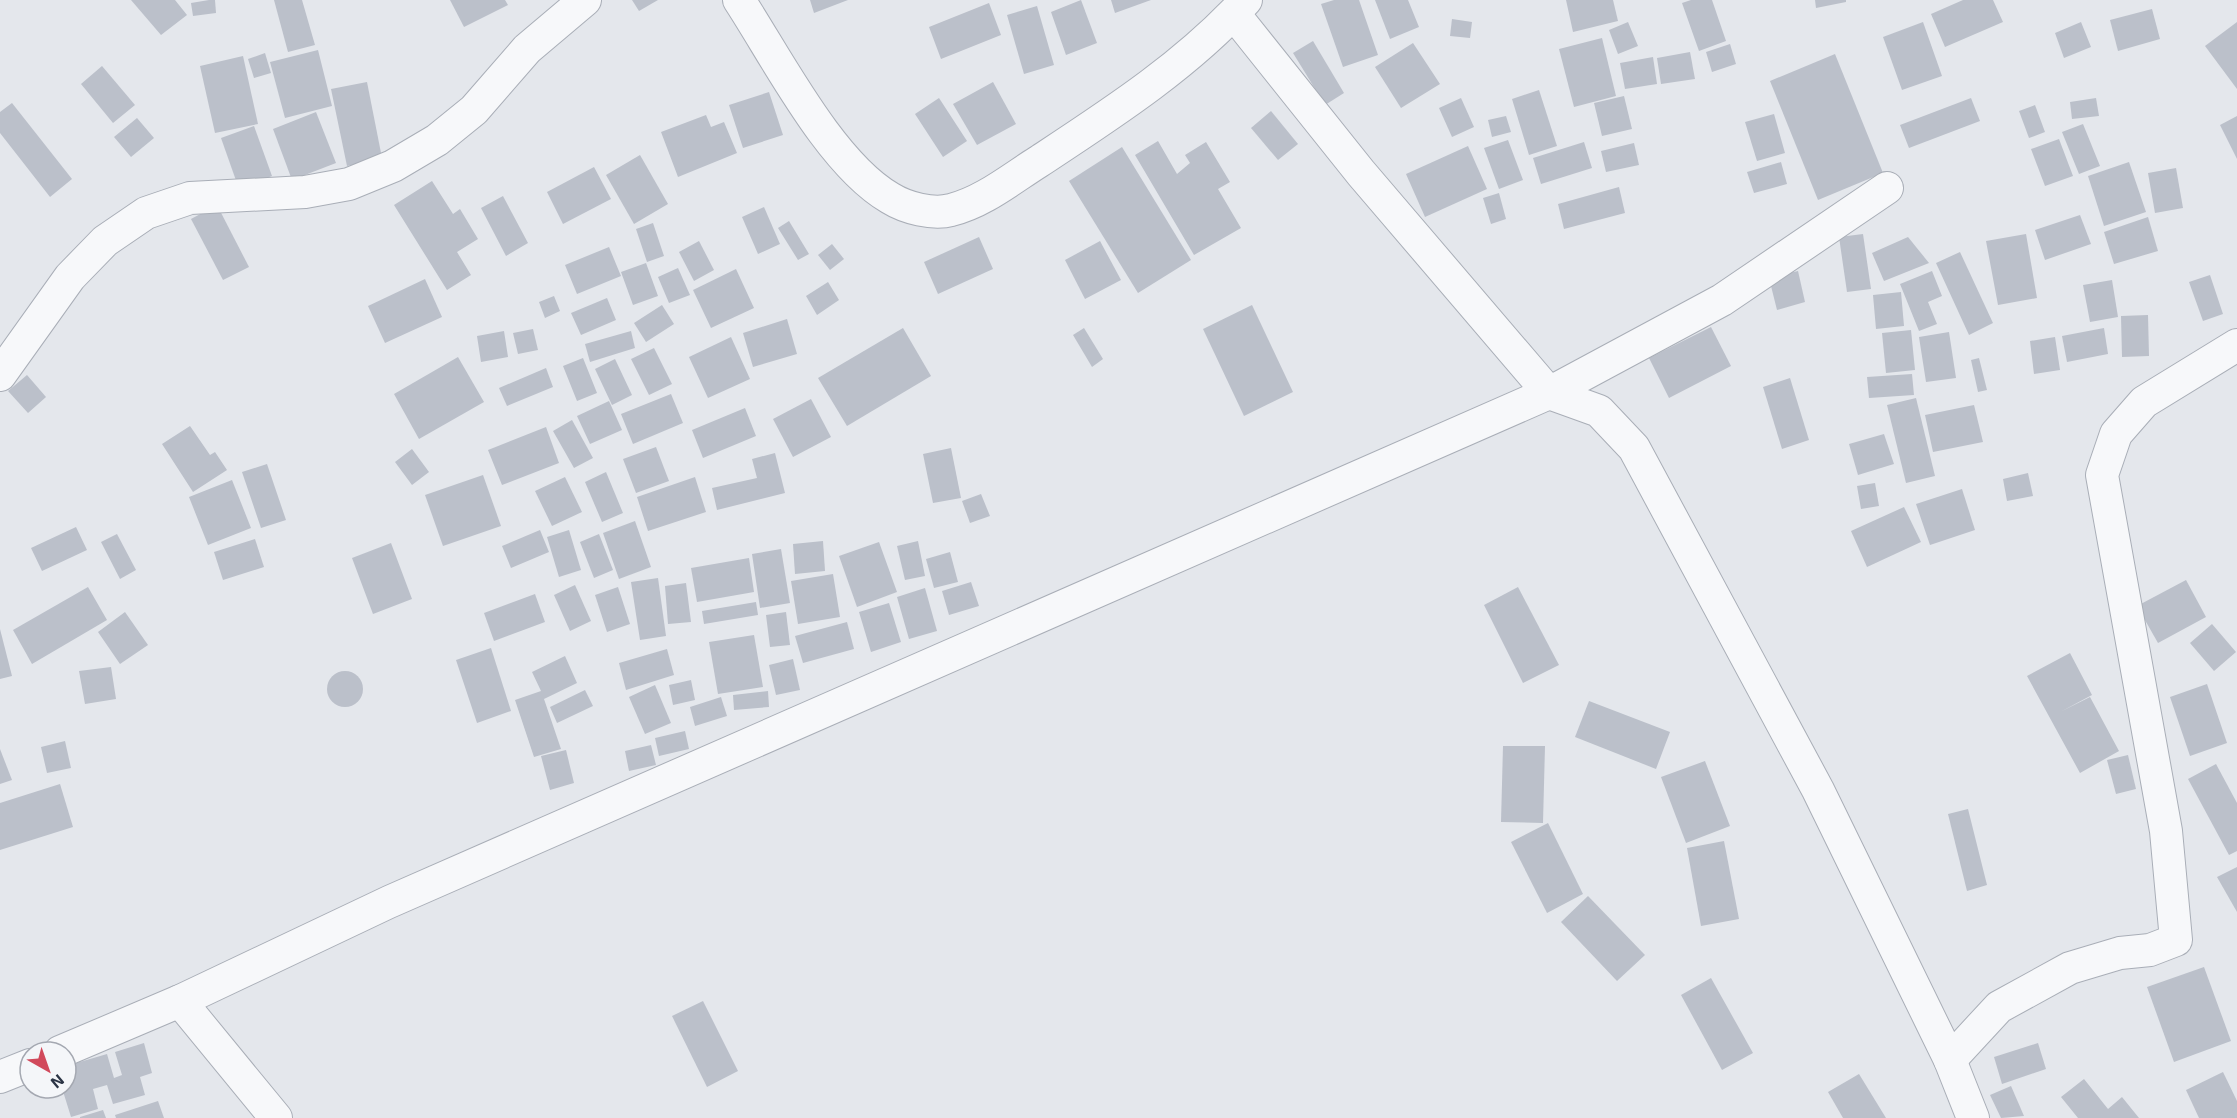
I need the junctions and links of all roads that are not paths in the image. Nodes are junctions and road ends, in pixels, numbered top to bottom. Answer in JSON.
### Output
{"nodes":[{"id":1,"x":585,"y":0,"type":"edge"},
{"id":2,"x":739,"y":0,"type":"edge"},
{"id":3,"x":1240,"y":7,"type":"edge"},
{"id":4,"x":1887,"y":188,"type":"dead end"},
{"id":5,"x":2237,"y":345,"type":"edge"},
{"id":6,"x":0,"y":375,"type":"edge"},
{"id":7,"x":1549,"y":393,"type":"junction"},
{"id":8,"x":180,"y":1001,"type":"junction"},
{"id":9,"x":78,"y":1044,"type":"edge"},
{"id":10,"x":1950,"y":1060,"type":"junction"},
{"id":11,"x":18,"y":1070,"type":"edge"},
{"id":12,"x":0,"y":1077,"type":"edge"},
{"id":13,"x":276,"y":1118,"type":"edge"},
{"id":14,"x":1973,"y":1118,"type":"edge"}],
"edges":[{"from":1,"to":6,"type":"street"},
{"from":2,"to":3,"type":"street"},
{"from":3,"to":7,"type":"street"},
{"from":4,"to":7,"type":"street"},
{"from":5,"to":10,"type":"street"},
{"from":7,"to":8,"type":"street"},
{"from":7,"to":10,"type":"street"},
{"from":8,"to":9,"type":"street"},
{"from":8,"to":13,"type":"street"},
{"from":10,"to":14,"type":"street"},
{"from":11,"to":12,"type":"street"}]}
